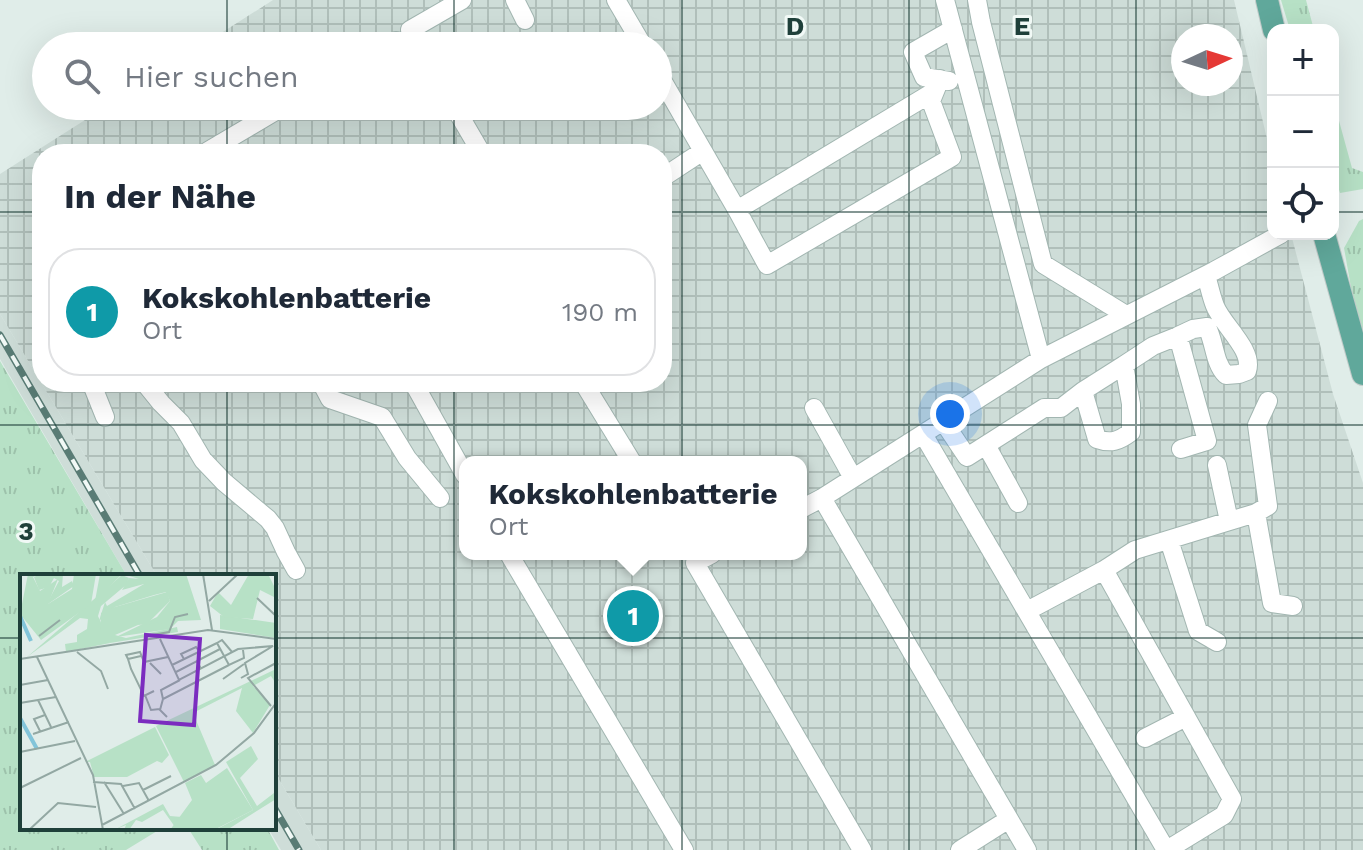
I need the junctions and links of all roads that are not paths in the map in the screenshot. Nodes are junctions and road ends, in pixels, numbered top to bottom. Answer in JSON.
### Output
{"nodes":[{"id":1,"x":462,"y":0,"type":"edge"},
{"id":2,"x":515,"y":0,"type":"edge"},
{"id":3,"x":616,"y":0,"type":"edge"},
{"id":4,"x":945,"y":0,"type":"edge"},
{"id":5,"x":977,"y":0,"type":"edge"},
{"id":6,"x":1267,"y":0,"type":"edge"},
{"id":7,"x":525,"y":20,"type":"dead end"},
{"id":8,"x":1273,"y":24,"type":"edge"},
{"id":9,"x":953,"y":29,"type":"junction"},
{"id":10,"x":411,"y":32,"type":"edge"},
{"id":11,"x":635,"y":32,"type":"edge"},
{"id":12,"x":967,"y":83,"type":"junction"},
{"id":13,"x":937,"y":85,"type":"junction"},
{"id":14,"x":672,"y":97,"type":"edge"},
{"id":15,"x":260,"y":120,"type":"edge"},
{"id":16,"x":462,"y":120,"type":"edge"},
{"id":17,"x":220,"y":144,"type":"edge"},
{"id":18,"x":476,"y":144,"type":"edge"},
{"id":19,"x":703,"y":151,"type":"junction"},
{"id":20,"x":672,"y":171,"type":"edge"},
{"id":21,"x":737,"y":210,"type":"junction"},
{"id":22,"x":1270,"y":240,"type":"edge"},
{"id":23,"x":1326,"y":240,"type":"edge"},
{"id":24,"x":1206,"y":275,"type":"junction"},
{"id":25,"x":1126,"y":315,"type":"junction"},
{"id":26,"x":1178,"y":336,"type":"junction"},
{"id":27,"x":1041,"y":359,"type":"junction"},
{"id":28,"x":1124,"y":365,"type":"junction"},
{"id":29,"x":1363,"y":374,"type":"edge"},
{"id":30,"x":1083,"y":391,"type":"junction"},
{"id":31,"x":95,"y":392,"type":"edge"},
{"id":32,"x":152,"y":392,"type":"edge"},
{"id":33,"x":326,"y":392,"type":"edge"},
{"id":34,"x":419,"y":392,"type":"edge"},
{"id":35,"x":589,"y":392,"type":"edge"},
{"id":36,"x":1268,"y":401,"type":"dead end"},
{"id":37,"x":814,"y":408,"type":"dead end"},
{"id":38,"x":105,"y":417,"type":"dead end"},
{"id":39,"x":943,"y":421,"type":"junction"},
{"id":40,"x":923,"y":434,"type":"junction"},
{"id":41,"x":986,"y":445,"type":"junction"},
{"id":42,"x":1181,"y":449,"type":"dead end"},
{"id":43,"x":628,"y":456,"type":"edge"},
{"id":44,"x":459,"y":464,"type":"edge"},
{"id":45,"x":1217,"y":465,"type":"dead end"},
{"id":46,"x":853,"y":478,"type":"junction"},
{"id":47,"x":440,"y":498,"type":"dead end"},
{"id":48,"x":822,"y":498,"type":"junction"},
{"id":49,"x":1018,"y":503,"type":"dead end"},
{"id":50,"x":807,"y":506,"type":"edge"},
{"id":51,"x":1256,"y":513,"type":"junction"},
{"id":52,"x":1229,"y":521,"type":"junction"},
{"id":53,"x":1169,"y":540,"type":"junction"},
{"id":54,"x":513,"y":560,"type":"edge"},
{"id":55,"x":693,"y":560,"type":"edge"},
{"id":56,"x":701,"y":560,"type":"edge"},
{"id":57,"x":296,"y":570,"type":"dead end"},
{"id":58,"x":1104,"y":570,"type":"junction"},
{"id":59,"x":701,"y":574,"type":"junction"},
{"id":60,"x":1293,"y":606,"type":"dead end"},
{"id":61,"x":1027,"y":611,"type":"junction"},
{"id":62,"x":1217,"y":642,"type":"dead end"},
{"id":63,"x":1186,"y":717,"type":"junction"},
{"id":64,"x":1145,"y":738,"type":"dead end"},
{"id":65,"x":1009,"y":819,"type":"junction"},
{"id":66,"x":684,"y":850,"type":"edge"},
{"id":67,"x":862,"y":850,"type":"edge"},
{"id":68,"x":960,"y":850,"type":"edge"},
{"id":69,"x":1027,"y":850,"type":"edge"},
{"id":70,"x":1167,"y":850,"type":"edge"}],
"edges":[{"from":1,"to":10,"type":"street"},
{"from":2,"to":7,"type":"street"},
{"from":3,"to":11,"type":"street"},
{"from":4,"to":9,"type":"street"},
{"from":5,"to":25,"type":"street"},
{"from":6,"to":8,"type":"main road"},
{"from":9,"to":12,"type":"street"},
{"from":9,"to":13,"type":"street"},
{"from":12,"to":13,"type":"street"},
{"from":12,"to":27,"type":"street"},
{"from":13,"to":21,"type":"street"},
{"from":13,"to":21,"type":"street"},
{"from":14,"to":19,"type":"street"},
{"from":15,"to":17,"type":"street"},
{"from":16,"to":18,"type":"street"},
{"from":19,"to":20,"type":"street"},
{"from":19,"to":21,"type":"street"},
{"from":22,"to":24,"type":"street"},
{"from":23,"to":29,"type":"main road"},
{"from":24,"to":25,"type":"street"},
{"from":24,"to":26,"type":"street"},
{"from":25,"to":27,"type":"street"},
{"from":26,"to":28,"type":"street"},
{"from":26,"to":42,"type":"street"},
{"from":27,"to":39,"type":"street"},
{"from":28,"to":30,"type":"street"},
{"from":28,"to":30,"type":"street"},
{"from":30,"to":41,"type":"street"},
{"from":31,"to":38,"type":"street"},
{"from":32,"to":57,"type":"street"},
{"from":33,"to":47,"type":"street"},
{"from":34,"to":44,"type":"street"},
{"from":35,"to":43,"type":"street"},
{"from":36,"to":51,"type":"street"},
{"from":37,"to":46,"type":"street"},
{"from":39,"to":40,"type":"street"},
{"from":39,"to":41,"type":"street"},
{"from":40,"to":46,"type":"street"},
{"from":40,"to":61,"type":"street"},
{"from":41,"to":49,"type":"street"},
{"from":45,"to":52,"type":"street"},
{"from":46,"to":48,"type":"street"},
{"from":48,"to":50,"type":"street"},
{"from":48,"to":65,"type":"street"},
{"from":51,"to":52,"type":"street"},
{"from":51,"to":60,"type":"street"},
{"from":52,"to":53,"type":"street"},
{"from":53,"to":58,"type":"street"},
{"from":53,"to":62,"type":"street"},
{"from":54,"to":66,"type":"street"},
{"from":55,"to":59,"type":"street"},
{"from":56,"to":59,"type":"street"},
{"from":58,"to":61,"type":"street"},
{"from":58,"to":63,"type":"street"},
{"from":59,"to":67,"type":"street"},
{"from":61,"to":70,"type":"street"},
{"from":63,"to":64,"type":"street"},
{"from":63,"to":70,"type":"street"},
{"from":65,"to":68,"type":"street"},
{"from":65,"to":69,"type":"street"}]}
